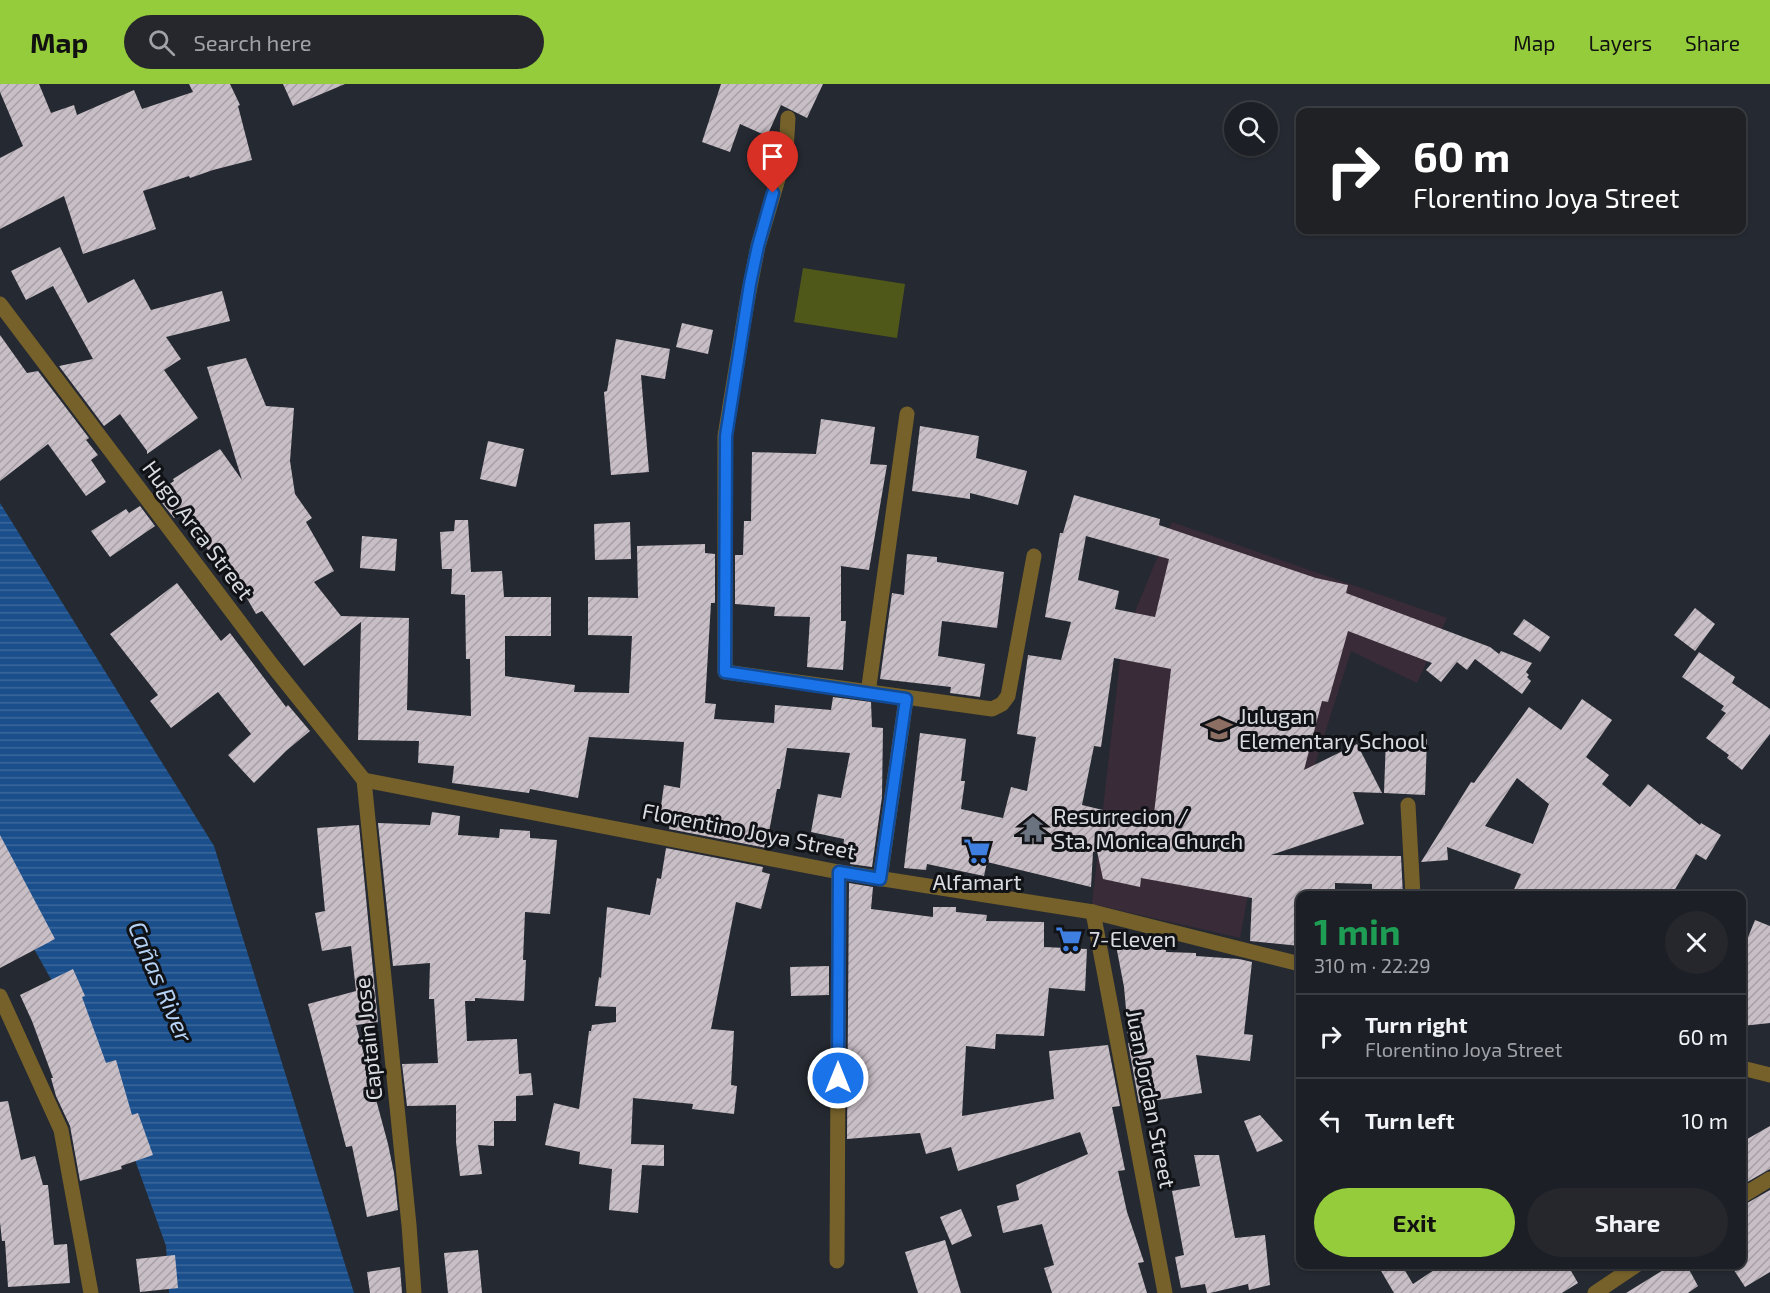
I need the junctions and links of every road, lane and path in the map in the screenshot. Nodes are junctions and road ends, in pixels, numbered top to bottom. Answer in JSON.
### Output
{"nodes":[{"id":1,"x":788,"y":118,"type":"dead end"},
{"id":2,"x":0,"y":304,"type":"edge"},
{"id":3,"x":907,"y":414,"type":"dead end"},
{"id":4,"x":1035,"y":556,"type":"dead end"},
{"id":5,"x":868,"y":693,"type":"junction"},
{"id":6,"x":906,"y":699,"type":"junction"},
{"id":7,"x":364,"y":780,"type":"junction"},
{"id":8,"x":1408,"y":804,"type":"dead end"},
{"id":9,"x":839,"y":872,"type":"junction"},
{"id":10,"x":880,"y":879,"type":"junction"},
{"id":11,"x":1413,"y":891,"type":"edge"},
{"id":12,"x":1093,"y":912,"type":"junction"},
{"id":13,"x":1296,"y":963,"type":"edge"},
{"id":14,"x":0,"y":996,"type":"edge"},
{"id":15,"x":1746,"y":1069,"type":"edge"},
{"id":16,"x":1770,"y":1075,"type":"edge"},
{"id":17,"x":1770,"y":1179,"type":"edge"},
{"id":18,"x":1746,"y":1194,"type":"edge"},
{"id":19,"x":837,"y":1261,"type":"dead end"},
{"id":20,"x":1631,"y":1269,"type":"edge"},
{"id":21,"x":91,"y":1291,"type":"edge"},
{"id":22,"x":414,"y":1293,"type":"edge"},
{"id":23,"x":1165,"y":1293,"type":"edge"},
{"id":24,"x":1595,"y":1293,"type":"edge"}],
"edges":[{"from":1,"to":5,"type":"street"},
{"from":2,"to":7,"type":"street","name":"Hugo Arca Street"},
{"from":3,"to":5,"type":"street"},
{"from":4,"to":6,"type":"street"},
{"from":5,"to":6,"type":"street"},
{"from":6,"to":10,"type":"street"},
{"from":7,"to":9,"type":"street","name":"Florentino Joya Street"},
{"from":7,"to":22,"type":"street","name":"Captain Jose"},
{"from":8,"to":11,"type":"street"},
{"from":9,"to":10,"type":"street","name":"Florentino Joya Street"},
{"from":9,"to":19,"type":"street"},
{"from":10,"to":12,"type":"street","name":"Florentino Joya Street"},
{"from":12,"to":13,"type":"street","name":"Florentino Joya Street"},
{"from":12,"to":23,"type":"street","name":"Juan Jordan Street"},
{"from":14,"to":21,"type":"street"},
{"from":15,"to":16,"type":"street"},
{"from":17,"to":18,"type":"street"},
{"from":20,"to":24,"type":"street"}]}
